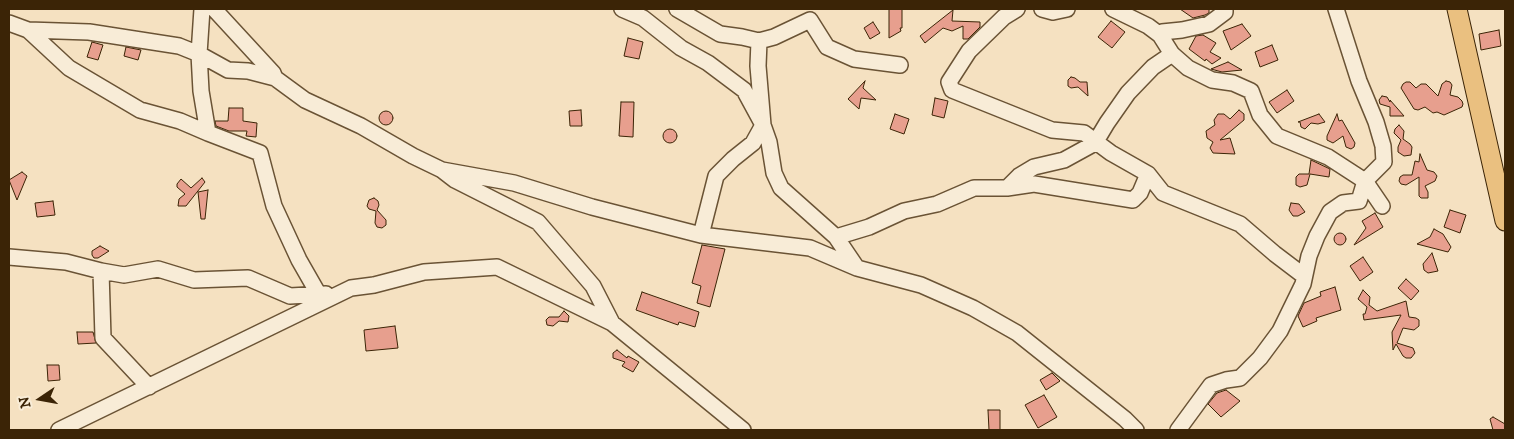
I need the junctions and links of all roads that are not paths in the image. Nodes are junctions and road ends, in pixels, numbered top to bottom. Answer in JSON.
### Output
{"nodes":[{"id":1,"x":202,"y":9,"type":"edge"},
{"id":2,"x":214,"y":9,"type":"edge"},
{"id":3,"x":622,"y":9,"type":"edge"},
{"id":4,"x":677,"y":9,"type":"edge"},
{"id":5,"x":1017,"y":9,"type":"edge"},
{"id":6,"x":1042,"y":9,"type":"edge"},
{"id":7,"x":1067,"y":9,"type":"edge"},
{"id":8,"x":1113,"y":9,"type":"edge"},
{"id":9,"x":1225,"y":9,"type":"edge"},
{"id":10,"x":1336,"y":9,"type":"edge"},
{"id":11,"x":1457,"y":9,"type":"edge"},
{"id":12,"x":806,"y":14,"type":"edge"},
{"id":13,"x":9,"y":23,"type":"edge"},
{"id":14,"x":28,"y":30,"type":"junction"},
{"id":15,"x":1160,"y":35,"type":"junction"},
{"id":16,"x":759,"y":41,"type":"junction"},
{"id":17,"x":199,"y":54,"type":"junction"},
{"id":18,"x":1172,"y":54,"type":"junction"},
{"id":19,"x":900,"y":65,"type":"dead end"},
{"id":20,"x":276,"y":78,"type":"junction"},
{"id":21,"x":763,"y":125,"type":"junction"},
{"id":22,"x":208,"y":133,"type":"junction"},
{"id":23,"x":1095,"y":143,"type":"junction"},
{"id":24,"x":442,"y":170,"type":"junction"},
{"id":25,"x":1148,"y":174,"type":"junction"},
{"id":26,"x":1501,"y":180,"type":"edge"},
{"id":27,"x":1365,"y":181,"type":"junction"},
{"id":28,"x":1007,"y":188,"type":"junction"},
{"id":29,"x":1382,"y":206,"type":"dead end"},
{"id":30,"x":1505,"y":221,"type":"edge"},
{"id":31,"x":701,"y":235,"type":"junction"},
{"id":32,"x":836,"y":236,"type":"junction"},
{"id":33,"x":9,"y":257,"type":"edge"},
{"id":34,"x":857,"y":268,"type":"junction"},
{"id":35,"x":101,"y":272,"type":"junction"},
{"id":36,"x":1304,"y":276,"type":"junction"},
{"id":37,"x":350,"y":288,"type":"junction"},
{"id":38,"x":319,"y":295,"type":"junction"},
{"id":39,"x":612,"y":323,"type":"junction"},
{"id":40,"x":149,"y":387,"type":"junction"},
{"id":41,"x":59,"y":430,"type":"edge"},
{"id":42,"x":743,"y":430,"type":"edge"},
{"id":43,"x":1136,"y":430,"type":"edge"},
{"id":44,"x":1178,"y":430,"type":"edge"}],
"edges":[{"from":1,"to":17,"type":"street"},
{"from":2,"to":20,"type":"street"},
{"from":3,"to":21,"type":"street"},
{"from":4,"to":16,"type":"street"},
{"from":5,"to":23,"type":"street"},
{"from":6,"to":7,"type":"street"},
{"from":8,"to":15,"type":"street"},
{"from":9,"to":15,"type":"street"},
{"from":10,"to":27,"type":"street"},
{"from":11,"to":26,"type":"main road"},
{"from":12,"to":16,"type":"street"},
{"from":12,"to":19,"type":"street"},
{"from":13,"to":14,"type":"street"},
{"from":14,"to":17,"type":"street"},
{"from":14,"to":22,"type":"street"},
{"from":15,"to":18,"type":"street"},
{"from":16,"to":21,"type":"street"},
{"from":17,"to":20,"type":"street"},
{"from":17,"to":22,"type":"street"},
{"from":18,"to":23,"type":"street"},
{"from":18,"to":27,"type":"street"},
{"from":20,"to":24,"type":"street"},
{"from":21,"to":31,"type":"street"},
{"from":21,"to":32,"type":"street"},
{"from":22,"to":38,"type":"street"},
{"from":23,"to":25,"type":"street"},
{"from":23,"to":28,"type":"street"},
{"from":24,"to":31,"type":"street"},
{"from":24,"to":39,"type":"street"},
{"from":25,"to":28,"type":"street"},
{"from":25,"to":36,"type":"street"},
{"from":26,"to":30,"type":"main road"},
{"from":27,"to":29,"type":"street"},
{"from":27,"to":36,"type":"street"},
{"from":28,"to":32,"type":"street"},
{"from":31,"to":34,"type":"street"},
{"from":32,"to":34,"type":"street"},
{"from":33,"to":35,"type":"street"},
{"from":34,"to":43,"type":"street"},
{"from":35,"to":38,"type":"street"},
{"from":35,"to":40,"type":"street"},
{"from":36,"to":44,"type":"street"},
{"from":37,"to":38,"type":"street"},
{"from":37,"to":39,"type":"street"},
{"from":37,"to":40,"type":"street"},
{"from":39,"to":42,"type":"street"},
{"from":40,"to":41,"type":"street"}]}
